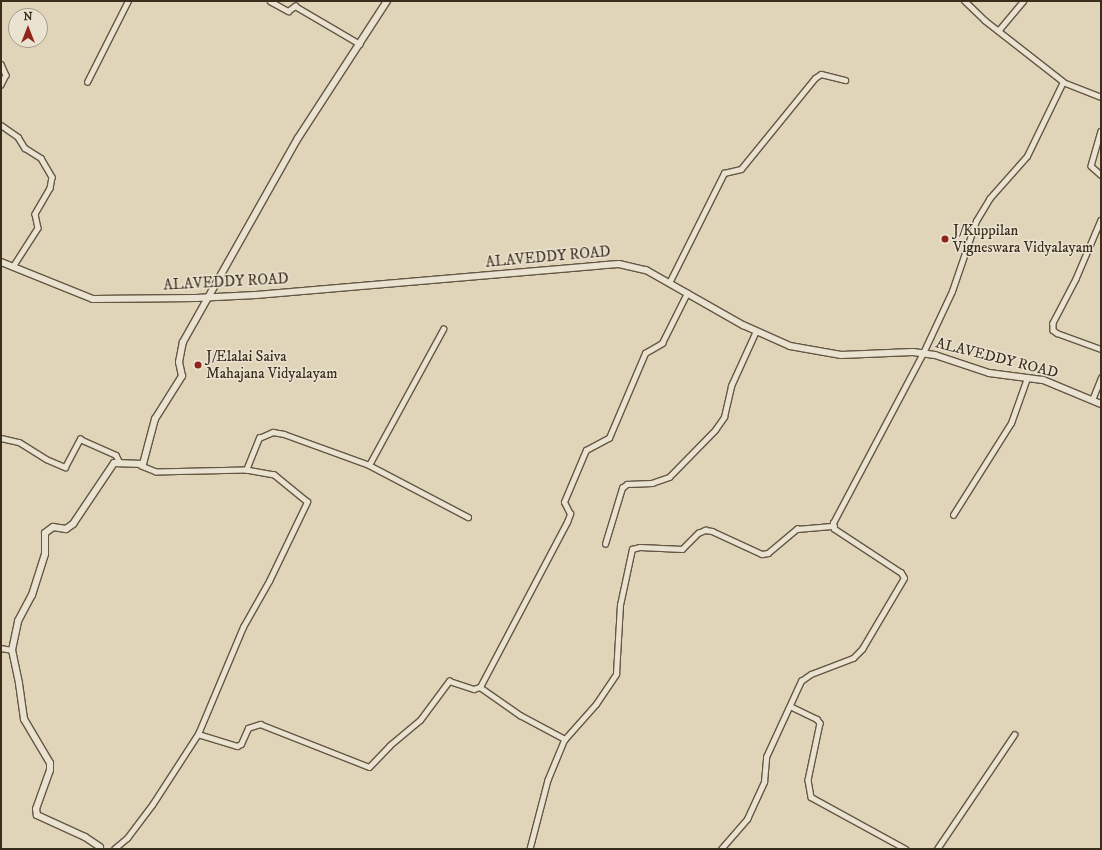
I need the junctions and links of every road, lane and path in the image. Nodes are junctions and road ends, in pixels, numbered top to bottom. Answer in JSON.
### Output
{"nodes":[{"id":1,"x":128,"y":1,"type":"edge"},
{"id":2,"x":270,"y":1,"type":"edge"},
{"id":3,"x":387,"y":1,"type":"edge"},
{"id":4,"x":964,"y":1,"type":"edge"},
{"id":5,"x":1023,"y":1,"type":"edge"},
{"id":6,"x":998,"y":31,"type":"junction"},
{"id":7,"x":360,"y":44,"type":"junction"},
{"id":8,"x":1,"y":64,"type":"edge"},
{"id":9,"x":845,"y":80,"type":"dead end"},
{"id":10,"x":87,"y":82,"type":"dead end"},
{"id":11,"x":1063,"y":82,"type":"junction"},
{"id":12,"x":1,"y":85,"type":"edge"},
{"id":13,"x":1101,"y":97,"type":"edge"},
{"id":14,"x":1,"y":125,"type":"edge"},
{"id":15,"x":1101,"y":132,"type":"edge"},
{"id":16,"x":1101,"y":175,"type":"edge"},
{"id":17,"x":1101,"y":220,"type":"edge"},
{"id":18,"x":1,"y":262,"type":"edge"},
{"id":19,"x":13,"y":267,"type":"junction"},
{"id":20,"x":669,"y":283,"type":"junction"},
{"id":21,"x":687,"y":293,"type":"junction"},
{"id":22,"x":211,"y":296,"type":"junction"},
{"id":23,"x":443,"y":329,"type":"dead end"},
{"id":24,"x":756,"y":331,"type":"junction"},
{"id":25,"x":1101,"y":349,"type":"edge"},
{"id":26,"x":923,"y":353,"type":"junction"},
{"id":27,"x":1027,"y":378,"type":"junction"},
{"id":28,"x":1101,"y":378,"type":"edge"},
{"id":29,"x":1092,"y":400,"type":"junction"},
{"id":30,"x":1101,"y":404,"type":"edge"},
{"id":31,"x":1,"y":438,"type":"edge"},
{"id":32,"x":119,"y":462,"type":"junction"},
{"id":33,"x":369,"y":465,"type":"junction"},
{"id":34,"x":141,"y":466,"type":"junction"},
{"id":35,"x":246,"y":470,"type":"junction"},
{"id":36,"x":953,"y":515,"type":"dead end"},
{"id":37,"x":468,"y":517,"type":"dead end"},
{"id":38,"x":834,"y":526,"type":"junction"},
{"id":39,"x":605,"y":544,"type":"dead end"},
{"id":40,"x":1,"y":648,"type":"edge"},
{"id":41,"x":12,"y":650,"type":"junction"},
{"id":42,"x":480,"y":687,"type":"junction"},
{"id":43,"x":790,"y":706,"type":"junction"},
{"id":44,"x":198,"y":734,"type":"junction"},
{"id":45,"x":1014,"y":734,"type":"dead end"},
{"id":46,"x":565,"y":739,"type":"junction"},
{"id":47,"x":101,"y":848,"type":"edge"},
{"id":48,"x":114,"y":849,"type":"edge"},
{"id":49,"x":530,"y":849,"type":"edge"},
{"id":50,"x":721,"y":849,"type":"edge"},
{"id":51,"x":906,"y":849,"type":"edge"},
{"id":52,"x":937,"y":849,"type":"edge"}],
"edges":[{"from":1,"to":10,"type":"street"},
{"from":2,"to":7,"type":"street"},
{"from":3,"to":7,"type":"street"},
{"from":4,"to":6,"type":"street"},
{"from":5,"to":6,"type":"street"},
{"from":6,"to":11,"type":"street"},
{"from":7,"to":22,"type":"street"},
{"from":8,"to":12,"type":"street"},
{"from":9,"to":20,"type":"street"},
{"from":11,"to":13,"type":"street"},
{"from":11,"to":26,"type":"street"},
{"from":14,"to":19,"type":"street"},
{"from":15,"to":16,"type":"street"},
{"from":17,"to":25,"type":"street"},
{"from":18,"to":19,"type":"street","name":"ALAVEDDY ROAD"},
{"from":19,"to":22,"type":"street","name":"ALAVEDDY ROAD"},
{"from":20,"to":21,"type":"street","name":"ALAVEDDY ROAD"},
{"from":20,"to":22,"type":"street","name":"ALAVEDDY ROAD"},
{"from":21,"to":24,"type":"street","name":"ALAVEDDY ROAD"},
{"from":21,"to":42,"type":"street"},
{"from":22,"to":34,"type":"street"},
{"from":23,"to":33,"type":"street"},
{"from":24,"to":26,"type":"street","name":"ALAVEDDY ROAD"},
{"from":24,"to":39,"type":"street"},
{"from":26,"to":27,"type":"street","name":"ALAVEDDY ROAD"},
{"from":26,"to":38,"type":"street"},
{"from":27,"to":29,"type":"street","name":"ALAVEDDY ROAD"},
{"from":27,"to":36,"type":"street"},
{"from":28,"to":29,"type":"street"},
{"from":29,"to":30,"type":"street","name":"ALAVEDDY ROAD"},
{"from":31,"to":32,"type":"street"},
{"from":32,"to":34,"type":"street"},
{"from":32,"to":41,"type":"street"},
{"from":33,"to":35,"type":"street"},
{"from":33,"to":37,"type":"street"},
{"from":34,"to":35,"type":"street"},
{"from":35,"to":44,"type":"street"},
{"from":38,"to":43,"type":"street"},
{"from":38,"to":46,"type":"street"},
{"from":40,"to":41,"type":"street"},
{"from":41,"to":47,"type":"street"},
{"from":42,"to":44,"type":"street"},
{"from":42,"to":46,"type":"street"},
{"from":43,"to":50,"type":"street"},
{"from":43,"to":51,"type":"street"},
{"from":44,"to":48,"type":"street"},
{"from":45,"to":52,"type":"street"},
{"from":46,"to":49,"type":"street"}]}
